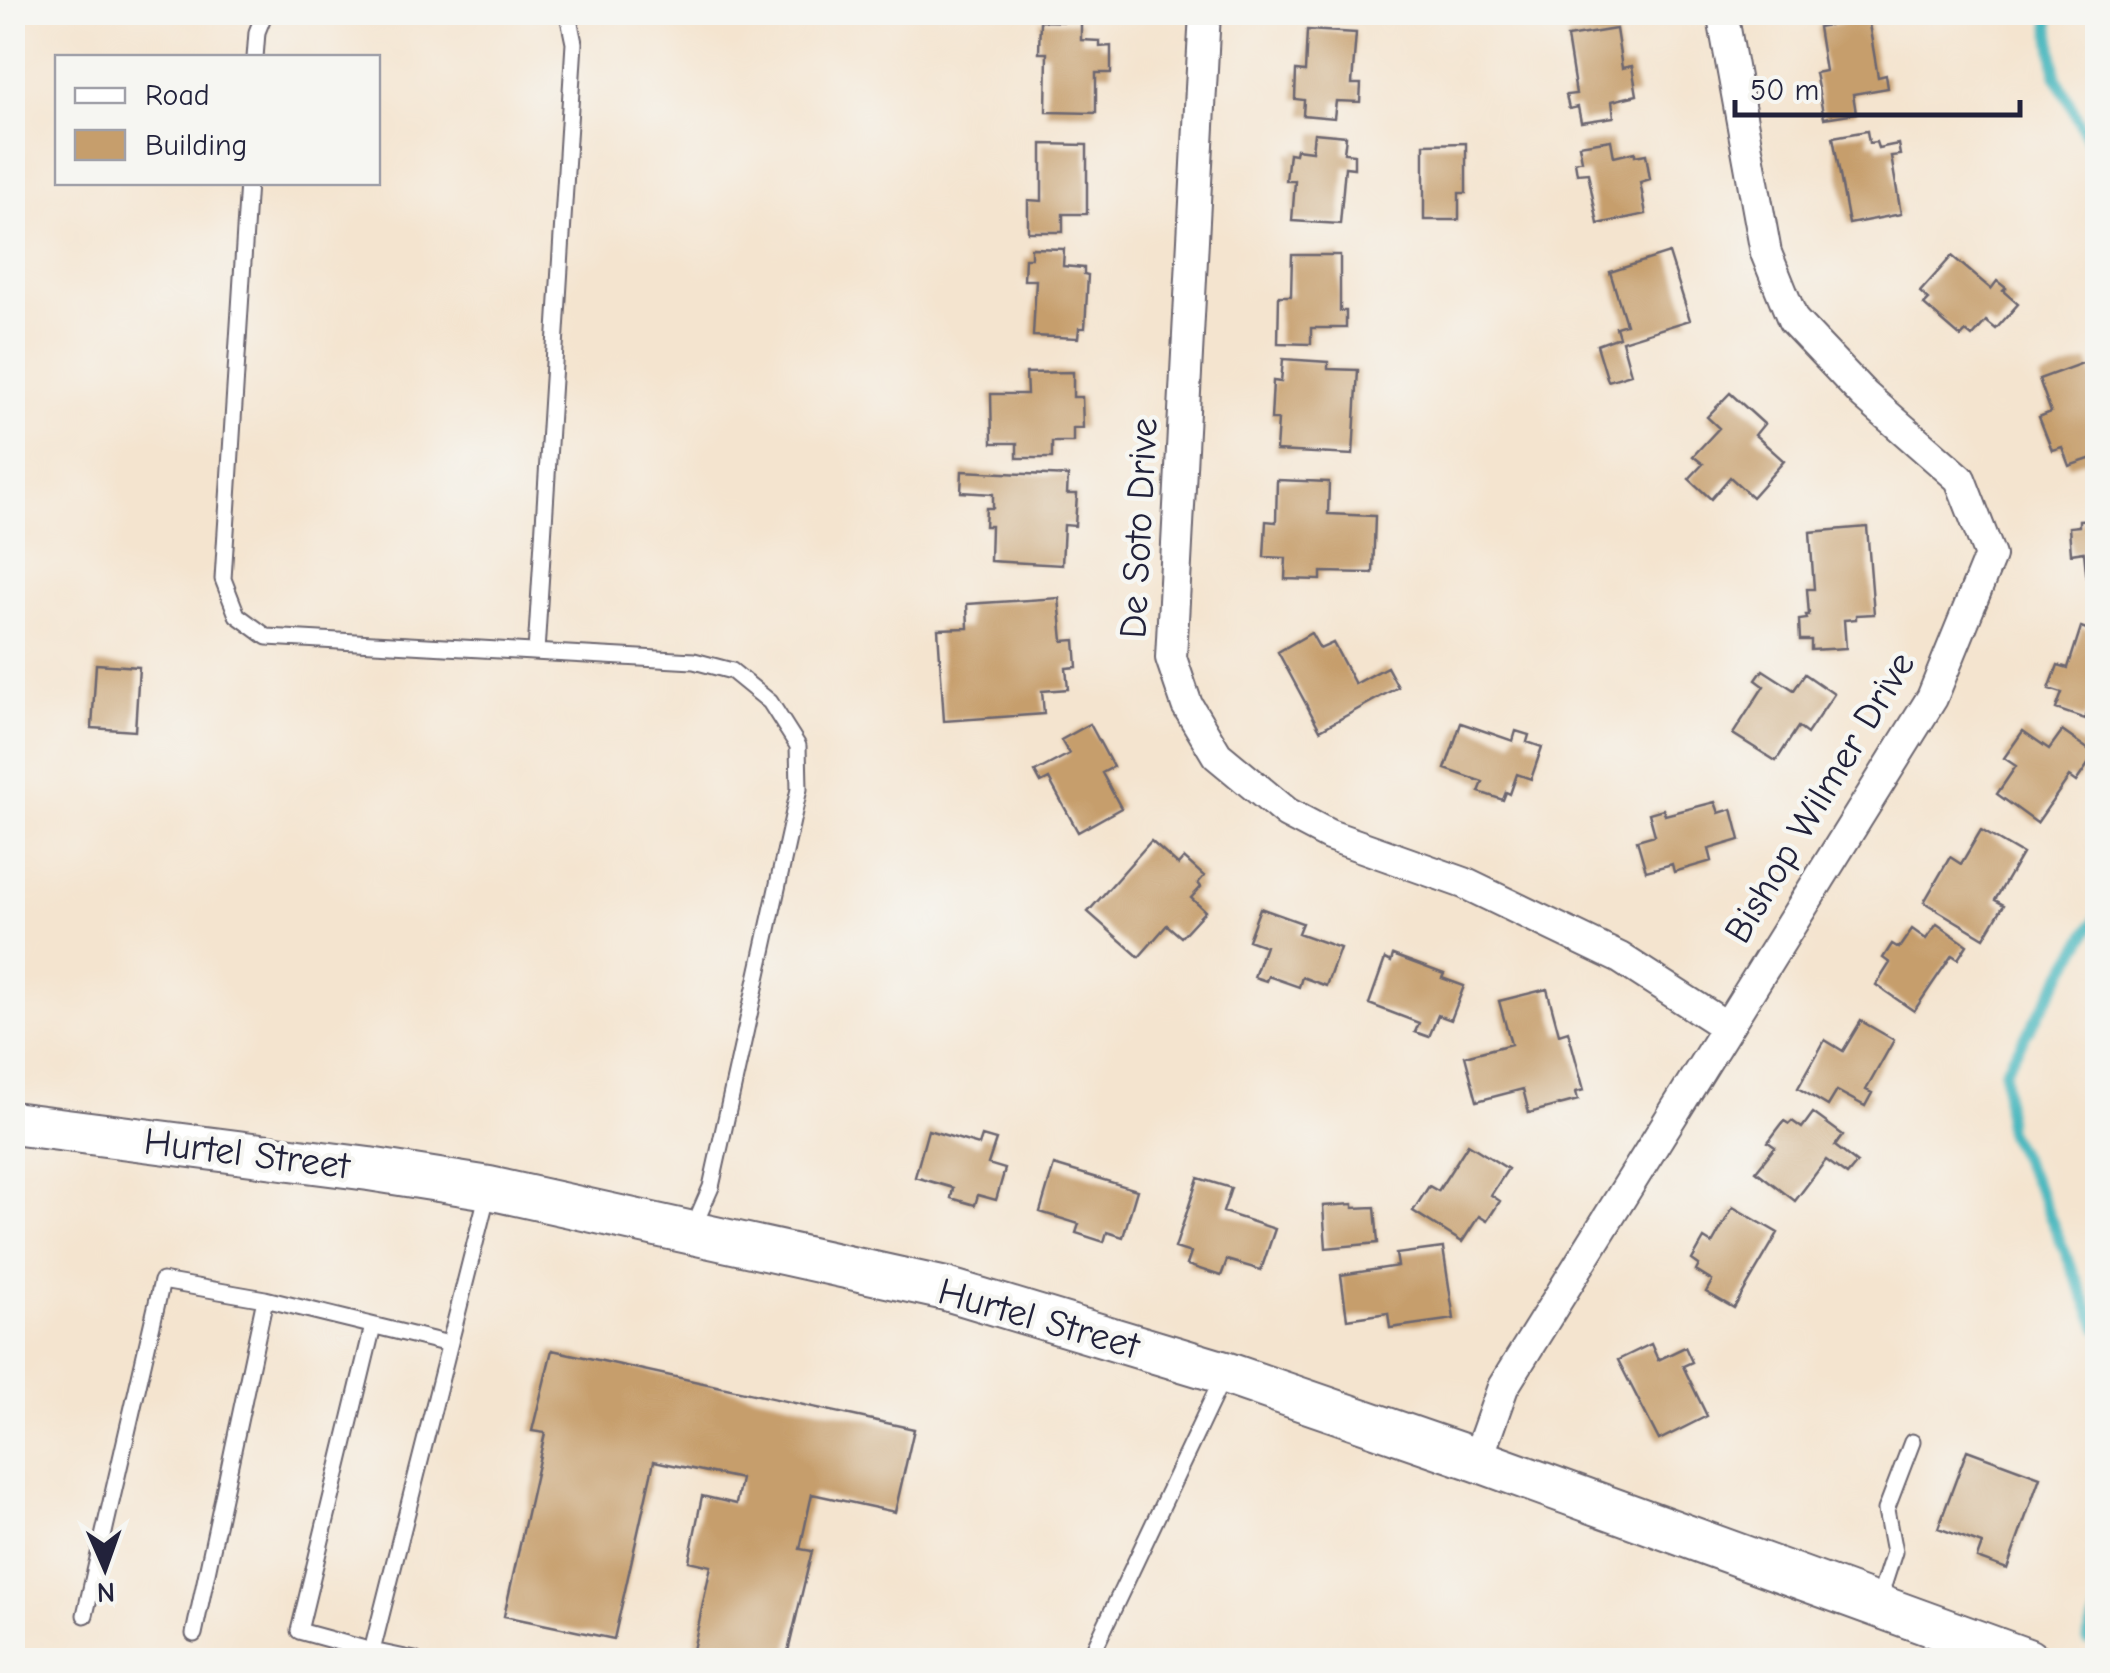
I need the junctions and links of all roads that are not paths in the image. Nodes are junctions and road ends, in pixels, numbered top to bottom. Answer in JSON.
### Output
{"nodes":[{"id":1,"x":265,"y":12,"type":"edge"},
{"id":2,"x":564,"y":12,"type":"edge"},
{"id":3,"x":1206,"y":12,"type":"edge"},
{"id":4,"x":1722,"y":12,"type":"edge"},
{"id":5,"x":256,"y":55,"type":"edge"},
{"id":6,"x":248,"y":185,"type":"edge"},
{"id":7,"x":536,"y":652,"type":"junction"},
{"id":8,"x":1727,"y":1027,"type":"junction"},
{"id":9,"x":12,"y":1123,"type":"edge"},
{"id":10,"x":488,"y":1188,"type":"junction"},
{"id":11,"x":692,"y":1232,"type":"junction"},
{"id":12,"x":265,"y":1300,"type":"junction"},
{"id":13,"x":374,"y":1326,"type":"junction"},
{"id":14,"x":449,"y":1344,"type":"junction"},
{"id":15,"x":1225,"y":1373,"type":"junction"},
{"id":16,"x":1912,"y":1442,"type":"dead end"},
{"id":17,"x":1477,"y":1460,"type":"junction"},
{"id":18,"x":1876,"y":1606,"type":"junction"},
{"id":19,"x":84,"y":1616,"type":"dead end"},
{"id":20,"x":194,"y":1634,"type":"dead end"},
{"id":21,"x":371,"y":1656,"type":"edge"},
{"id":22,"x":414,"y":1660,"type":"edge"},
{"id":23,"x":1088,"y":1660,"type":"edge"},
{"id":24,"x":2027,"y":1660,"type":"edge"}],
"edges":[{"from":1,"to":5,"type":"lane"},
{"from":2,"to":7,"type":"lane"},
{"from":3,"to":8,"type":"street","name":"De Soto Drive"},
{"from":4,"to":8,"type":"street","name":"Bishop Wilmer Drive"},
{"from":6,"to":7,"type":"lane"},
{"from":7,"to":11,"type":"lane"},
{"from":8,"to":17,"type":"street","name":"Bishop Wilmer Drive"},
{"from":9,"to":10,"type":"street","name":"Hurtel Street"},
{"from":10,"to":11,"type":"street","name":"Hurtel Street"},
{"from":10,"to":14,"type":"lane"},
{"from":11,"to":15,"type":"street","name":"Hurtel Street"},
{"from":12,"to":13,"type":"lane"},
{"from":12,"to":19,"type":"lane"},
{"from":12,"to":20,"type":"lane"},
{"from":13,"to":14,"type":"lane"},
{"from":13,"to":21,"type":"lane"},
{"from":14,"to":21,"type":"lane"},
{"from":15,"to":17,"type":"street","name":"Hurtel Street"},
{"from":15,"to":23,"type":"lane"},
{"from":16,"to":18,"type":"lane"},
{"from":17,"to":18,"type":"street","name":"Hurtel Street"},
{"from":18,"to":24,"type":"street","name":"Hurtel Street"},
{"from":21,"to":22,"type":"lane"}]}
